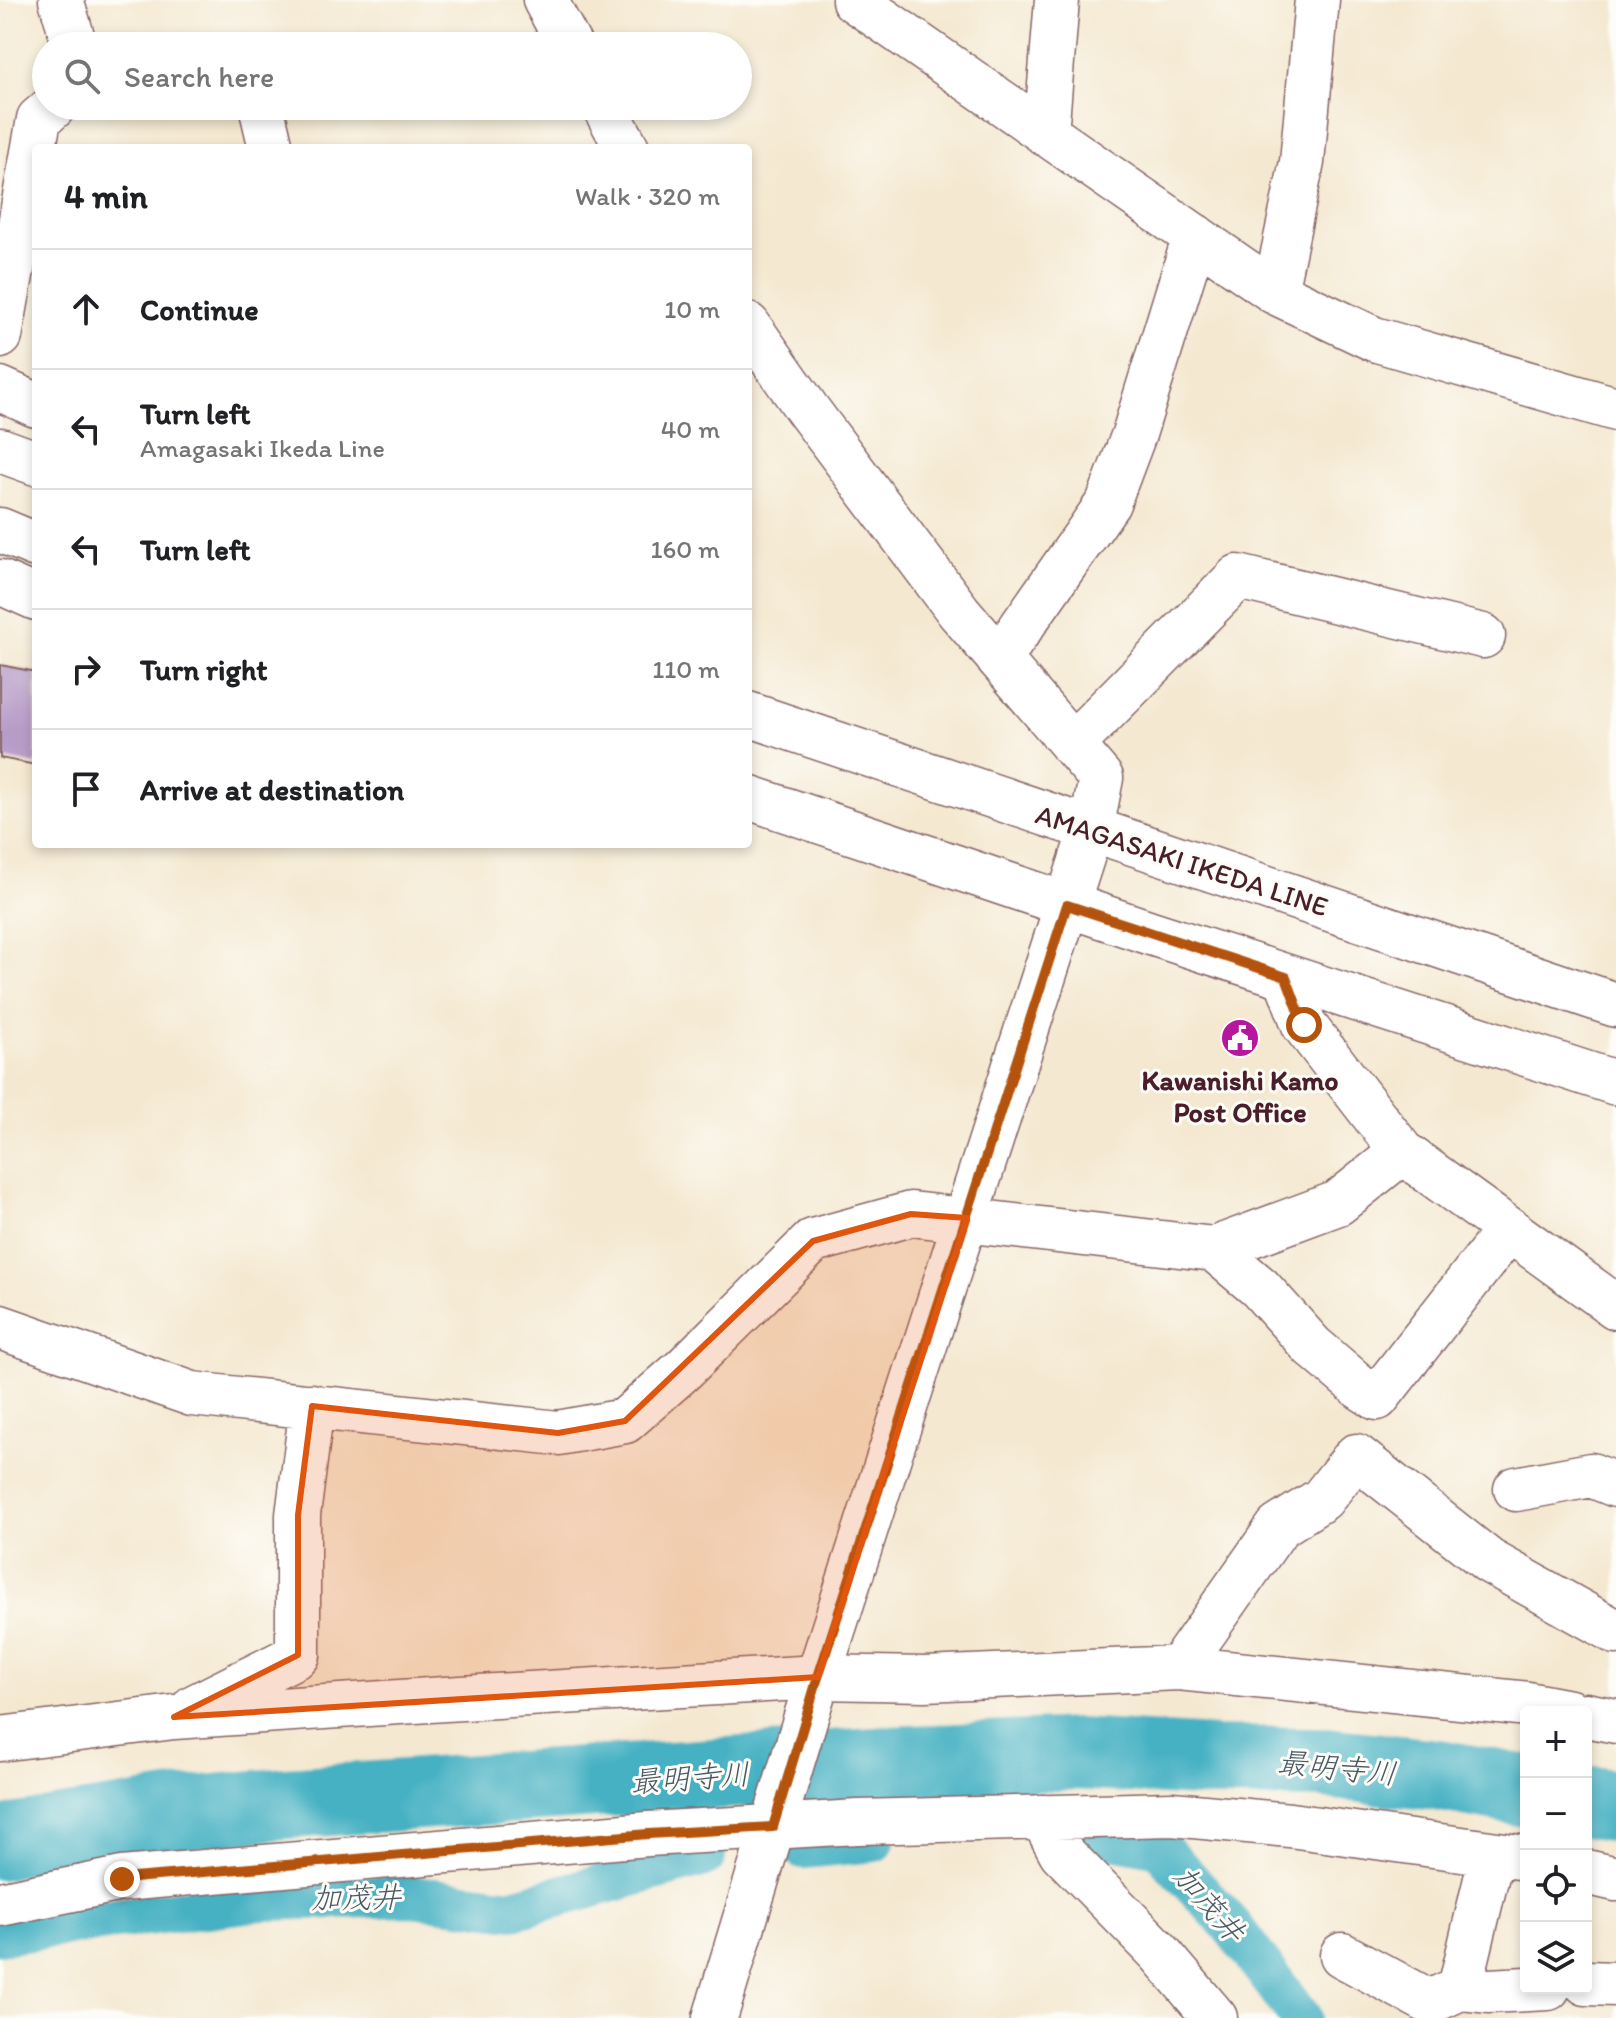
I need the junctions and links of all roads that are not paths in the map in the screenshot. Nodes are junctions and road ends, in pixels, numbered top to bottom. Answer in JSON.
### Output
{"nodes":[{"id":1,"x":61,"y":0,"type":"edge"},
{"id":2,"x":545,"y":0,"type":"edge"},
{"id":3,"x":854,"y":0,"type":"edge"},
{"id":4,"x":1057,"y":0,"type":"edge"},
{"id":5,"x":1317,"y":0,"type":"edge"},
{"id":6,"x":71,"y":32,"type":"edge"},
{"id":7,"x":562,"y":32,"type":"edge"},
{"id":8,"x":39,"y":120,"type":"edge"},
{"id":9,"x":612,"y":120,"type":"edge"},
{"id":10,"x":1046,"y":134,"type":"junction"},
{"id":11,"x":35,"y":144,"type":"edge"},
{"id":12,"x":625,"y":144,"type":"edge"},
{"id":13,"x":32,"y":158,"type":"edge"},
{"id":14,"x":1195,"y":236,"type":"junction"},
{"id":15,"x":1275,"y":292,"type":"junction"},
{"id":16,"x":752,"y":331,"type":"edge"},
{"id":17,"x":0,"y":336,"type":"edge"},
{"id":18,"x":0,"y":389,"type":"edge"},
{"id":19,"x":32,"y":403,"type":"edge"},
{"id":20,"x":1616,"y":409,"type":"edge"},
{"id":21,"x":0,"y":450,"type":"edge"},
{"id":22,"x":32,"y":462,"type":"edge"},
{"id":23,"x":0,"y":530,"type":"edge"},
{"id":24,"x":32,"y":543,"type":"edge"},
{"id":25,"x":0,"y":582,"type":"edge"},
{"id":26,"x":32,"y":596,"type":"edge"},
{"id":27,"x":1483,"y":636,"type":"dead end"},
{"id":28,"x":999,"y":659,"type":"junction"},
{"id":29,"x":752,"y":715,"type":"edge"},
{"id":30,"x":1072,"y":745,"type":"junction"},
{"id":31,"x":752,"y":798,"type":"edge"},
{"id":32,"x":1091,"y":830,"type":"junction"},
{"id":33,"x":1067,"y":905,"type":"junction"},
{"id":34,"x":1286,"y":977,"type":"junction"},
{"id":35,"x":1616,"y":1005,"type":"edge"},
{"id":36,"x":1616,"y":1083,"type":"edge"},
{"id":37,"x":1402,"y":1152,"type":"junction"},
{"id":38,"x":967,"y":1218,"type":"junction"},
{"id":39,"x":1509,"y":1229,"type":"junction"},
{"id":40,"x":1214,"y":1249,"type":"junction"},
{"id":41,"x":1616,"y":1307,"type":"edge"},
{"id":42,"x":0,"y":1327,"type":"edge"},
{"id":43,"x":312,"y":1406,"type":"junction"},
{"id":44,"x":1616,"y":1485,"type":"edge"},
{"id":45,"x":1516,"y":1489,"type":"dead end"},
{"id":46,"x":1616,"y":1632,"type":"edge"},
{"id":47,"x":1179,"y":1668,"type":"junction"},
{"id":48,"x":815,"y":1688,"type":"junction"},
{"id":49,"x":1538,"y":1706,"type":"edge"},
{"id":50,"x":1592,"y":1716,"type":"edge"},
{"id":51,"x":174,"y":1717,"type":"junction"},
{"id":52,"x":1616,"y":1721,"type":"edge"},
{"id":53,"x":0,"y":1739,"type":"edge"},
{"id":54,"x":1042,"y":1817,"type":"junction"},
{"id":55,"x":775,"y":1820,"type":"junction"},
{"id":56,"x":1509,"y":1856,"type":"edge"},
{"id":57,"x":1592,"y":1873,"type":"edge"},
{"id":58,"x":1616,"y":1879,"type":"edge"},
{"id":59,"x":0,"y":1904,"type":"edge"},
{"id":60,"x":1342,"y":1955,"type":"dead end"},
{"id":61,"x":1592,"y":1983,"type":"edge"},
{"id":62,"x":1616,"y":1984,"type":"edge"},
{"id":63,"x":1460,"y":1988,"type":"junction"},
{"id":64,"x":1520,"y":1989,"type":"edge"},
{"id":65,"x":715,"y":2018,"type":"edge"},
{"id":66,"x":1215,"y":2018,"type":"edge"}],
"edges":[{"from":1,"to":6,"type":"street"},
{"from":2,"to":7,"type":"street"},
{"from":3,"to":10,"type":"street"},
{"from":4,"to":10,"type":"street"},
{"from":5,"to":15,"type":"street"},
{"from":8,"to":11,"type":"street"},
{"from":9,"to":12,"type":"street"},
{"from":10,"to":14,"type":"street"},
{"from":13,"to":17,"type":"street"},
{"from":14,"to":15,"type":"street"},
{"from":14,"to":28,"type":"street"},
{"from":15,"to":20,"type":"street"},
{"from":16,"to":28,"type":"street"},
{"from":18,"to":19,"type":"street"},
{"from":21,"to":22,"type":"street"},
{"from":23,"to":24,"type":"street"},
{"from":25,"to":26,"type":"street"},
{"from":27,"to":30,"type":"street"},
{"from":28,"to":30,"type":"street"},
{"from":29,"to":32,"type":"street","name":"AMAGASAKI IKEDA LINE"},
{"from":30,"to":32,"type":"street"},
{"from":31,"to":33,"type":"street"},
{"from":32,"to":33,"type":"street"},
{"from":32,"to":35,"type":"street","name":"AMAGASAKI IKEDA LINE"},
{"from":33,"to":34,"type":"street"},
{"from":33,"to":38,"type":"street"},
{"from":34,"to":36,"type":"street"},
{"from":34,"to":37,"type":"street"},
{"from":37,"to":39,"type":"street"},
{"from":37,"to":40,"type":"street"},
{"from":38,"to":40,"type":"street"},
{"from":38,"to":43,"type":"street"},
{"from":38,"to":48,"type":"street"},
{"from":39,"to":40,"type":"street"},
{"from":39,"to":41,"type":"street"},
{"from":42,"to":43,"type":"street"},
{"from":43,"to":51,"type":"street"},
{"from":44,"to":45,"type":"street"},
{"from":46,"to":47,"type":"street"},
{"from":47,"to":48,"type":"street"},
{"from":47,"to":49,"type":"street"},
{"from":48,"to":51,"type":"street"},
{"from":48,"to":55,"type":"street"},
{"from":50,"to":52,"type":"street"},
{"from":51,"to":53,"type":"street"},
{"from":54,"to":55,"type":"street"},
{"from":54,"to":56,"type":"street"},
{"from":54,"to":66,"type":"street"},
{"from":55,"to":59,"type":"street"},
{"from":55,"to":65,"type":"street"},
{"from":56,"to":63,"type":"street"},
{"from":57,"to":58,"type":"street"},
{"from":60,"to":63,"type":"street"},
{"from":61,"to":62,"type":"street"},
{"from":63,"to":64,"type":"street"}]}
